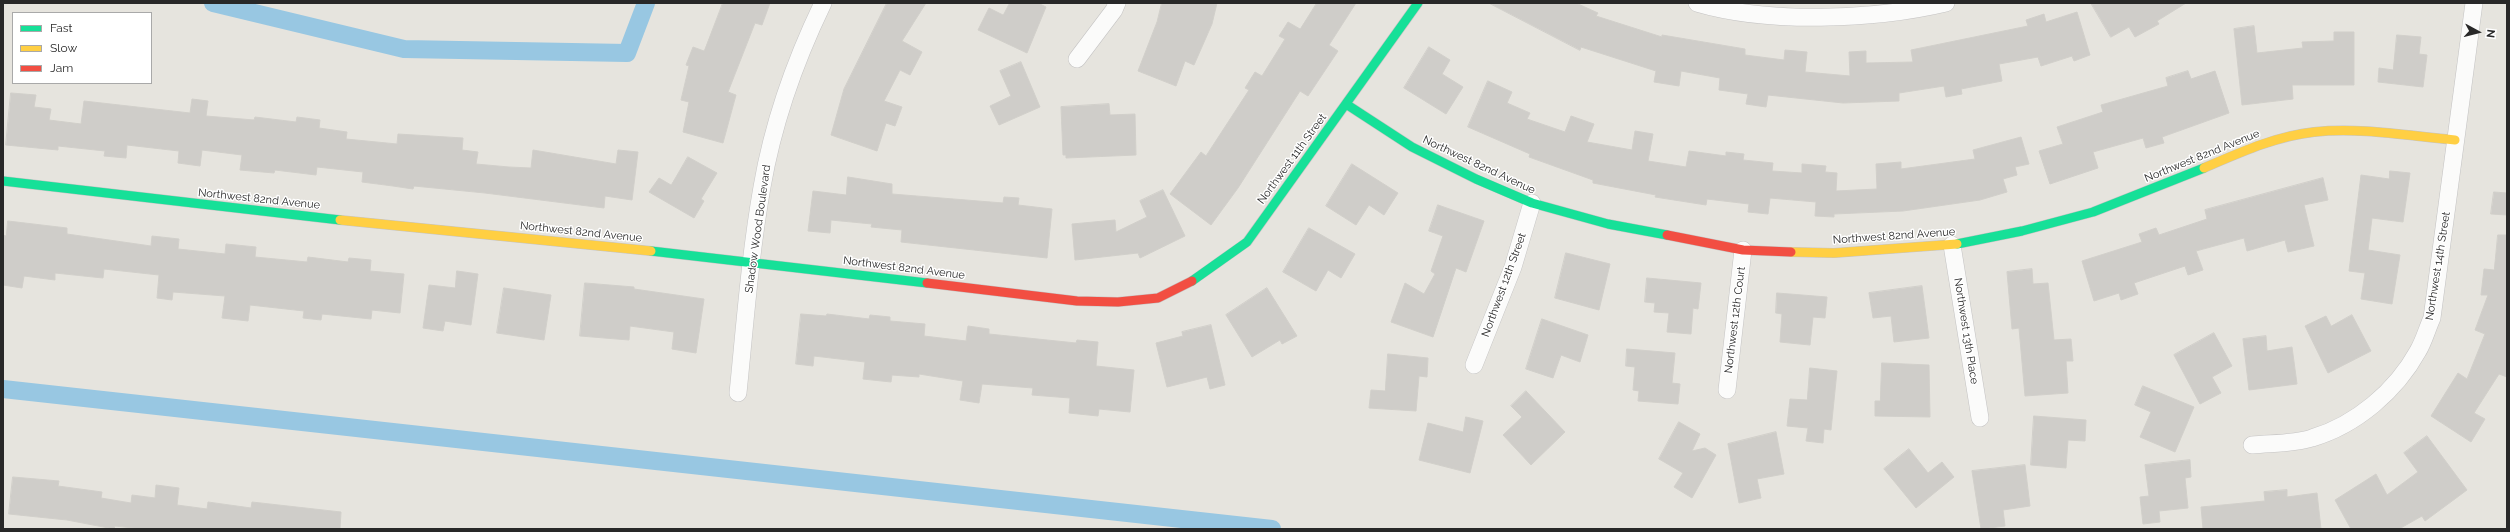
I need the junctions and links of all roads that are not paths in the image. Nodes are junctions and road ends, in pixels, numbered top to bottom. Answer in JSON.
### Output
{"nodes":[{"id":1,"x":823,"y":3,"type":"edge"},
{"id":2,"x":1117,"y":3,"type":"edge"},
{"id":3,"x":1418,"y":3,"type":"edge"},
{"id":4,"x":1697,"y":3,"type":"edge"},
{"id":5,"x":1946,"y":3,"type":"edge"},
{"id":6,"x":2474,"y":3,"type":"edge"},
{"id":7,"x":1077,"y":59,"type":"dead end"},
{"id":8,"x":1346,"y":104,"type":"junction"},
{"id":9,"x":2455,"y":140,"type":"junction"},
{"id":10,"x":3,"y":182,"type":"edge"},
{"id":11,"x":1532,"y":203,"type":"junction"},
{"id":12,"x":1952,"y":244,"type":"junction"},
{"id":13,"x":1743,"y":250,"type":"junction"},
{"id":14,"x":752,"y":261,"type":"junction"},
{"id":15,"x":1158,"y":298,"type":"joint"},
{"id":16,"x":1474,"y":365,"type":"dead end"},
{"id":17,"x":1727,"y":390,"type":"dead end"},
{"id":18,"x":738,"y":393,"type":"dead end"},
{"id":19,"x":1980,"y":418,"type":"dead end"},
{"id":20,"x":2252,"y":445,"type":"dead end"}],
"edges":[{"from":1,"to":14,"type":"street","name":"Shadow Wood Boulevard"},
{"from":2,"to":7,"type":"street"},
{"from":3,"to":8,"type":"street","name":"Northwest 11th Street"},
{"from":4,"to":5,"type":"street"},
{"from":6,"to":9,"type":"street","name":"Northwest 14th Street"},
{"from":8,"to":11,"type":"street","name":"Northwest 82nd Avenue"},
{"from":8,"to":15,"type":"street","name":"Northwest 11th Street"},
{"from":9,"to":12,"type":"street","name":"Northwest 82nd Avenue"},
{"from":9,"to":20,"type":"street","name":"Northwest 14th Street"},
{"from":10,"to":14,"type":"street","name":"Northwest 82nd Avenue"},
{"from":11,"to":13,"type":"street","name":"Northwest 82nd Avenue"},
{"from":11,"to":16,"type":"street","name":"Northwest 12th Street"},
{"from":12,"to":13,"type":"street","name":"Northwest 82nd Avenue"},
{"from":12,"to":19,"type":"street","name":"Northwest 13th Place"},
{"from":13,"to":17,"type":"street","name":"Northwest 12th Court"},
{"from":14,"to":15,"type":"street","name":"Northwest 82nd Avenue"},
{"from":14,"to":18,"type":"street","name":"Shadow Wood Boulevard"}]}
